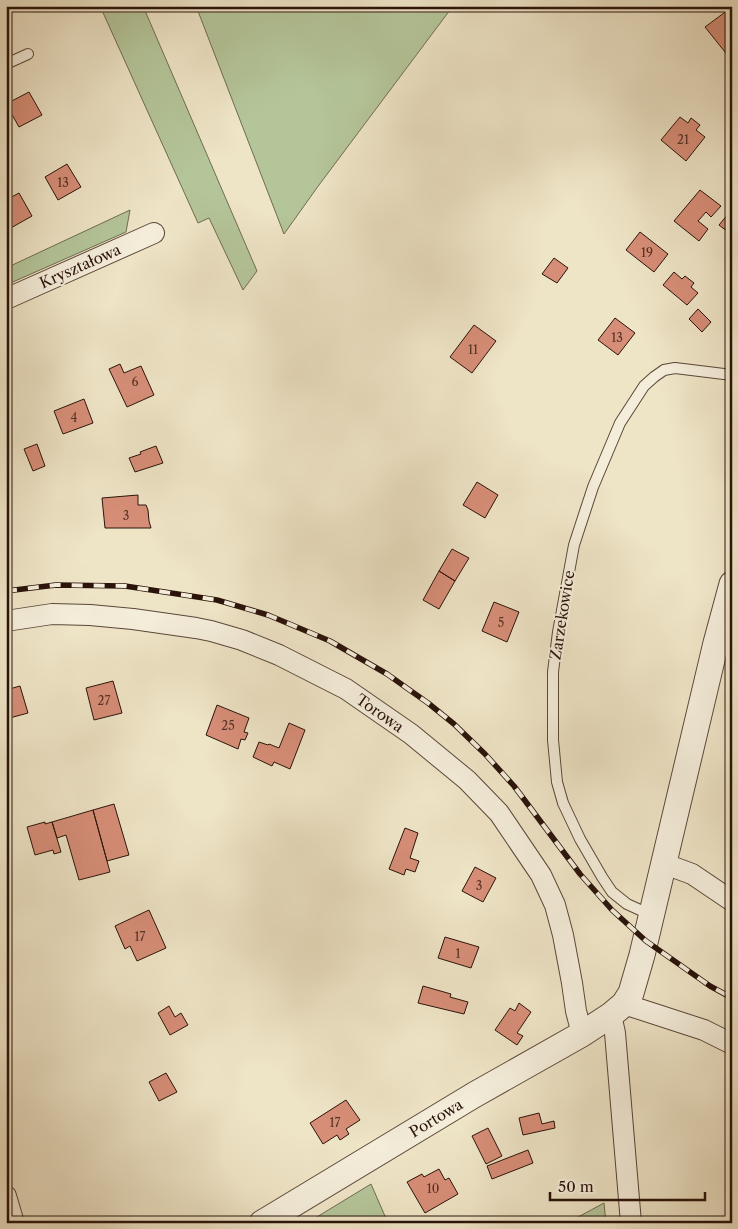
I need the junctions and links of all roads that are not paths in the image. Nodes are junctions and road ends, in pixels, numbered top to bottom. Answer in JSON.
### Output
{"nodes":[{"id":1,"x":28,"y":54,"type":"dead end"},
{"id":2,"x":6,"y":64,"type":"edge"},
{"id":3,"x":154,"y":233,"type":"dead end"},
{"id":4,"x":6,"y":299,"type":"edge"},
{"id":5,"x":732,"y":375,"type":"edge"},
{"id":6,"x":732,"y":584,"type":"edge"},
{"id":7,"x":6,"y":621,"type":"edge"},
{"id":8,"x":665,"y":864,"type":"junction"},
{"id":9,"x":732,"y":901,"type":"edge"},
{"id":10,"x":652,"y":916,"type":"junction"},
{"id":11,"x":617,"y":1009,"type":"junction"},
{"id":12,"x":582,"y":1034,"type":"junction"},
{"id":13,"x":732,"y":1044,"type":"edge"},
{"id":14,"x":6,"y":1196,"type":"edge"},
{"id":15,"x":14,"y":1223,"type":"edge"},
{"id":16,"x":262,"y":1223,"type":"edge"},
{"id":17,"x":632,"y":1223,"type":"edge"}],
"edges":[{"from":1,"to":2,"type":"lane"},
{"from":3,"to":4,"type":"street","name":"Kryształowa"},
{"from":5,"to":10,"type":"lane","name":"Zarzekowice"},
{"from":6,"to":8,"type":"street"},
{"from":7,"to":12,"type":"street","name":"Torowa"},
{"from":8,"to":9,"type":"street"},
{"from":8,"to":10,"type":"street"},
{"from":10,"to":11,"type":"street"},
{"from":11,"to":12,"type":"street","name":"Portowa"},
{"from":11,"to":13,"type":"street"},
{"from":11,"to":17,"type":"street"},
{"from":12,"to":16,"type":"street","name":"Portowa"},
{"from":14,"to":15,"type":"street"}]}
